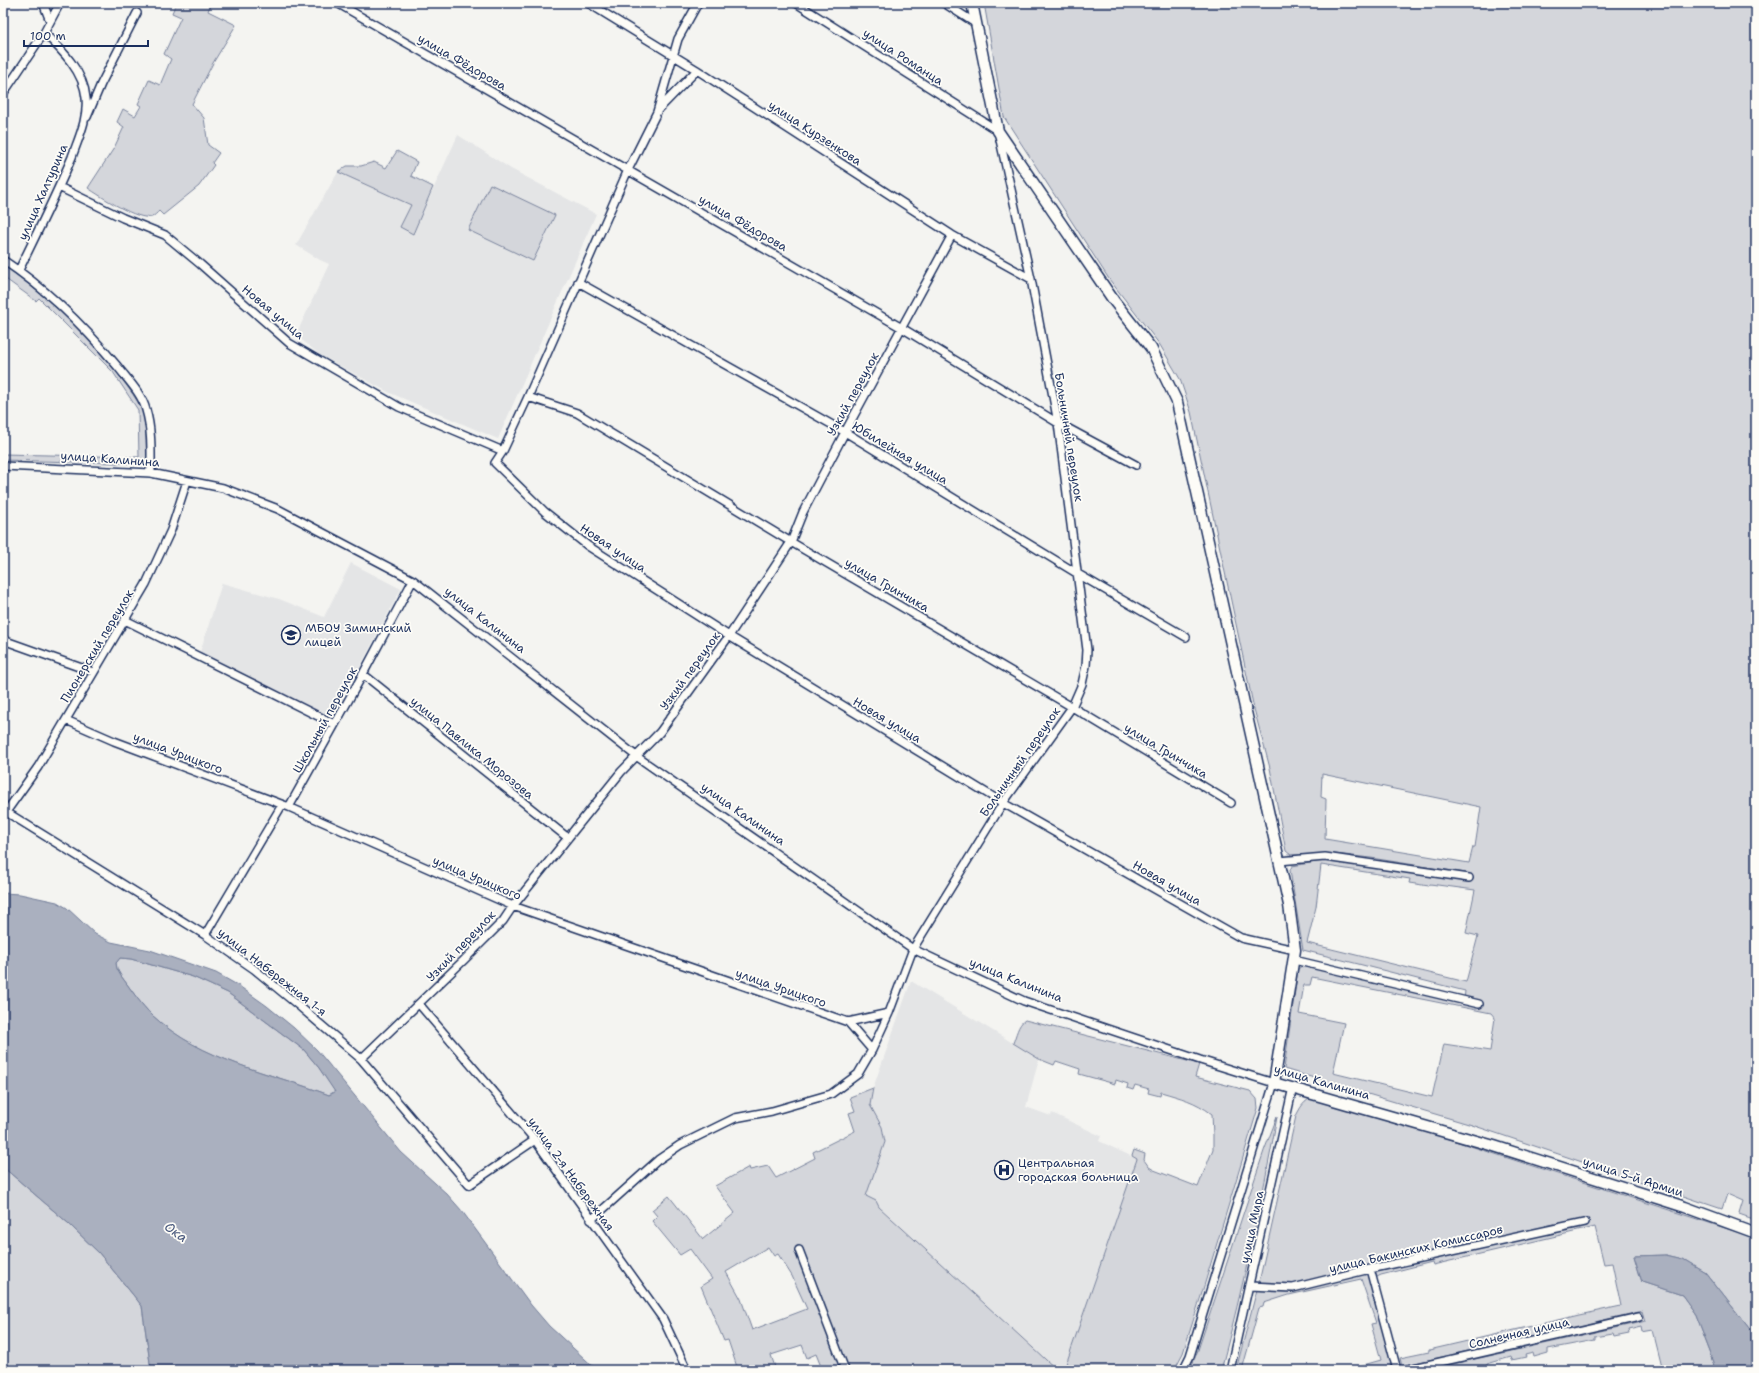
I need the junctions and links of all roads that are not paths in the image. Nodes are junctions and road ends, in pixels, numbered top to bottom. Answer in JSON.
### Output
{"nodes":[{"id":1,"x":43,"y":3,"type":"edge"},
{"id":2,"x":60,"y":3,"type":"edge"},
{"id":3,"x":337,"y":3,"type":"edge"},
{"id":4,"x":588,"y":3,"type":"edge"},
{"id":5,"x":698,"y":3,"type":"edge"},
{"id":6,"x":796,"y":3,"type":"edge"},
{"id":7,"x":944,"y":3,"type":"edge"},
{"id":8,"x":972,"y":3,"type":"edge"},
{"id":9,"x":137,"y":13,"type":"dead end"},
{"id":10,"x":50,"y":21,"type":"junction"},
{"id":11,"x":975,"y":23,"type":"junction"},
{"id":12,"x":44,"y":32,"type":"junction"},
{"id":13,"x":674,"y":55,"type":"junction"},
{"id":14,"x":697,"y":70,"type":"junction"},
{"id":15,"x":3,"y":94,"type":"edge"},
{"id":16,"x":657,"y":112,"type":"junction"},
{"id":17,"x":86,"y":122,"type":"junction"},
{"id":18,"x":998,"y":131,"type":"junction"},
{"id":19,"x":628,"y":170,"type":"junction"},
{"id":20,"x":59,"y":188,"type":"junction"},
{"id":21,"x":952,"y":235,"type":"junction"},
{"id":22,"x":3,"y":260,"type":"edge"},
{"id":23,"x":18,"y":270,"type":"junction"},
{"id":24,"x":1031,"y":279,"type":"junction"},
{"id":25,"x":578,"y":282,"type":"junction"},
{"id":26,"x":902,"y":328,"type":"junction"},
{"id":27,"x":528,"y":397,"type":"junction"},
{"id":28,"x":1058,"y":423,"type":"junction"},
{"id":29,"x":845,"y":432,"type":"junction"},
{"id":30,"x":503,"y":451,"type":"junction"},
{"id":31,"x":1136,"y":465,"type":"dead end"},
{"id":32,"x":3,"y":466,"type":"edge"},
{"id":33,"x":151,"y":473,"type":"junction"},
{"id":34,"x":187,"y":481,"type":"junction"},
{"id":35,"x":791,"y":542,"type":"junction"},
{"id":36,"x":1078,"y":574,"type":"junction"},
{"id":37,"x":413,"y":580,"type":"junction"},
{"id":38,"x":125,"y":620,"type":"junction"},
{"id":39,"x":729,"y":636,"type":"junction"},
{"id":40,"x":1186,"y":637,"type":"dead end"},
{"id":41,"x":3,"y":640,"type":"edge"},
{"id":42,"x":93,"y":672,"type":"junction"},
{"id":43,"x":363,"y":674,"type":"junction"},
{"id":44,"x":1072,"y":707,"type":"junction"},
{"id":45,"x":66,"y":720,"type":"junction"},
{"id":46,"x":334,"y":724,"type":"junction"},
{"id":47,"x":636,"y":756,"type":"junction"},
{"id":48,"x":1003,"y":803,"type":"junction"},
{"id":49,"x":1231,"y":804,"type":"dead end"},
{"id":50,"x":286,"y":806,"type":"junction"},
{"id":51,"x":5,"y":811,"type":"edge"},
{"id":52,"x":568,"y":838,"type":"junction"},
{"id":53,"x":1279,"y":861,"type":"junction"},
{"id":54,"x":1469,"y":878,"type":"dead end"},
{"id":55,"x":513,"y":906,"type":"junction"},
{"id":56,"x":205,"y":934,"type":"junction"},
{"id":57,"x":913,"y":949,"type":"junction"},
{"id":58,"x":1294,"y":955,"type":"junction"},
{"id":59,"x":420,"y":1004,"type":"junction"},
{"id":60,"x":1479,"y":1004,"type":"dead end"},
{"id":61,"x":889,"y":1013,"type":"junction"},
{"id":62,"x":848,"y":1022,"type":"junction"},
{"id":63,"x":872,"y":1050,"type":"junction"},
{"id":64,"x":361,"y":1060,"type":"junction"},
{"id":65,"x":1274,"y":1082,"type":"junction"},
{"id":66,"x":1293,"y":1087,"type":"junction"},
{"id":67,"x":535,"y":1140,"type":"junction"},
{"id":68,"x":1500,"y":1148,"type":"joint"},
{"id":69,"x":591,"y":1220,"type":"junction"},
{"id":70,"x":1585,"y":1222,"type":"dead end"},
{"id":71,"x":1756,"y":1233,"type":"edge"},
{"id":72,"x":799,"y":1250,"type":"dead end"},
{"id":73,"x":1370,"y":1269,"type":"junction"},
{"id":74,"x":1250,"y":1286,"type":"junction"},
{"id":75,"x":1639,"y":1317,"type":"dead end"},
{"id":76,"x":687,"y":1370,"type":"edge"},
{"id":77,"x":845,"y":1370,"type":"edge"},
{"id":78,"x":1183,"y":1370,"type":"edge"},
{"id":79,"x":1230,"y":1370,"type":"edge"},
{"id":80,"x":1397,"y":1370,"type":"edge"},
{"id":81,"x":1405,"y":1370,"type":"edge"}],
"edges":[{"from":1,"to":10,"type":"street"},
{"from":2,"to":10,"type":"street"},
{"from":3,"to":19,"type":"street","name":"улица Фёдорова"},
{"from":4,"to":13,"type":"street","name":"улица Курзенкова"},
{"from":5,"to":13,"type":"street"},
{"from":6,"to":18,"type":"street","name":"улица Романца"},
{"from":7,"to":11,"type":"street"},
{"from":8,"to":11,"type":"street"},
{"from":9,"to":17,"type":"street","name":"улица Халтурина"},
{"from":10,"to":12,"type":"street"},
{"from":11,"to":18,"type":"street"},
{"from":12,"to":15,"type":"street"},
{"from":12,"to":17,"type":"street","name":"улица Халтурина"},
{"from":13,"to":14,"type":"street","name":"улица Курзенкова"},
{"from":13,"to":16,"type":"street"},
{"from":14,"to":16,"type":"street"},
{"from":14,"to":21,"type":"street","name":"улица Курзенкова"},
{"from":16,"to":19,"type":"street"},
{"from":17,"to":20,"type":"street","name":"улица Халтурина"},
{"from":18,"to":24,"type":"street","name":"Больничный переулок"},
{"from":18,"to":53,"type":"street"},
{"from":19,"to":25,"type":"street"},
{"from":19,"to":26,"type":"street","name":"улица Фёдорова"},
{"from":20,"to":23,"type":"street","name":"улица Халтурина"},
{"from":20,"to":30,"type":"street","name":"Новая улица"},
{"from":21,"to":24,"type":"street","name":"улица Курзенкова"},
{"from":21,"to":26,"type":"street","name":"Узкий переулок"},
{"from":22,"to":23,"type":"street"},
{"from":23,"to":33,"type":"street"},
{"from":24,"to":28,"type":"street","name":"Больничный переулок"},
{"from":25,"to":27,"type":"street"},
{"from":25,"to":29,"type":"street","name":"Юбилейная улица"},
{"from":26,"to":28,"type":"street","name":"улица Фёдорова"},
{"from":26,"to":29,"type":"street","name":"Узкий переулок"},
{"from":27,"to":30,"type":"street"},
{"from":27,"to":35,"type":"street","name":"улица Гринчика"},
{"from":28,"to":31,"type":"street","name":"улица Фёдорова"},
{"from":28,"to":36,"type":"street","name":"Больничный переулок"},
{"from":29,"to":35,"type":"street","name":"Узкий переулок"},
{"from":29,"to":36,"type":"street","name":"Юбилейная улица"},
{"from":30,"to":39,"type":"street","name":"Новая улица"},
{"from":32,"to":33,"type":"street","name":"улица Калинина"},
{"from":33,"to":34,"type":"street","name":"улица Калинина"},
{"from":34,"to":37,"type":"street","name":"улица Калинина"},
{"from":34,"to":38,"type":"street","name":"Пионерский переулок"},
{"from":35,"to":39,"type":"street","name":"Узкий переулок"},
{"from":35,"to":44,"type":"street","name":"улица Гринчика"},
{"from":36,"to":40,"type":"street","name":"Юбилейная улица"},
{"from":36,"to":44,"type":"street","name":"Больничный переулок"},
{"from":37,"to":43,"type":"street","name":"Школьный переулок"},
{"from":37,"to":47,"type":"street","name":"улица Калинина"},
{"from":38,"to":42,"type":"street","name":"Пионерский переулок"},
{"from":38,"to":46,"type":"street"},
{"from":39,"to":47,"type":"street","name":"Узкий переулок"},
{"from":39,"to":48,"type":"street","name":"Новая улица"},
{"from":41,"to":42,"type":"street"},
{"from":42,"to":45,"type":"street","name":"Пионерский переулок"},
{"from":43,"to":46,"type":"street","name":"Школьный переулок"},
{"from":43,"to":52,"type":"street","name":"улица Павлика Морозова"},
{"from":44,"to":48,"type":"street","name":"Больничный переулок"},
{"from":44,"to":49,"type":"street","name":"улица Гринчика"},
{"from":45,"to":50,"type":"street","name":"улица Урицкого"},
{"from":45,"to":51,"type":"street","name":"Пионерский переулок"},
{"from":46,"to":50,"type":"street","name":"Школьный переулок"},
{"from":47,"to":52,"type":"street","name":"Узкий переулок"},
{"from":47,"to":57,"type":"street","name":"улица Калинина"},
{"from":48,"to":57,"type":"street","name":"Больничный переулок"},
{"from":48,"to":58,"type":"street","name":"Новая улица"},
{"from":50,"to":55,"type":"street","name":"улица Урицкого"},
{"from":50,"to":56,"type":"street","name":"Школьный переулок"},
{"from":51,"to":56,"type":"street","name":"улица Набережная 1-я"},
{"from":52,"to":55,"type":"street","name":"Узкий переулок"},
{"from":53,"to":54,"type":"street"},
{"from":53,"to":58,"type":"street"},
{"from":55,"to":59,"type":"street","name":"Узкий переулок"},
{"from":55,"to":62,"type":"street","name":"улица Урицкого"},
{"from":56,"to":64,"type":"street","name":"улица Набережная 1-я"},
{"from":57,"to":61,"type":"street","name":"Больничный переулок"},
{"from":57,"to":65,"type":"street","name":"улица Калинина"},
{"from":58,"to":60,"type":"street","name":"Новая улица"},
{"from":58,"to":65,"type":"street"},
{"from":59,"to":64,"type":"street","name":"Узкий переулок"},
{"from":59,"to":67,"type":"street","name":"улица 2-я Набережная"},
{"from":61,"to":62,"type":"street"},
{"from":61,"to":63,"type":"street","name":"Больничный переулок"},
{"from":62,"to":63,"type":"street"},
{"from":63,"to":69,"type":"street","name":"Больничный переулок"},
{"from":64,"to":67,"type":"street","name":"улица Набережная 1-я"},
{"from":65,"to":66,"type":"street","name":"улица Калинина"},
{"from":65,"to":78,"type":"street"},
{"from":66,"to":68,"type":"street","name":"улица Калинина"},
{"from":66,"to":74,"type":"street","name":"улица Мира"},
{"from":67,"to":69,"type":"street","name":"улица 2-я Набережная"},
{"from":68,"to":71,"type":"street","name":"улица 5-й Армии"},
{"from":69,"to":76,"type":"street","name":"улица 2-я Набережная"},
{"from":70,"to":73,"type":"street","name":"улица Бакинских Комиссаров"},
{"from":72,"to":77,"type":"street"},
{"from":73,"to":74,"type":"street","name":"улица Бакинских Комиссаров"},
{"from":73,"to":80,"type":"street"},
{"from":74,"to":79,"type":"street","name":"улица Мира"},
{"from":75,"to":81,"type":"street","name":"Солнечная улица"}]}
